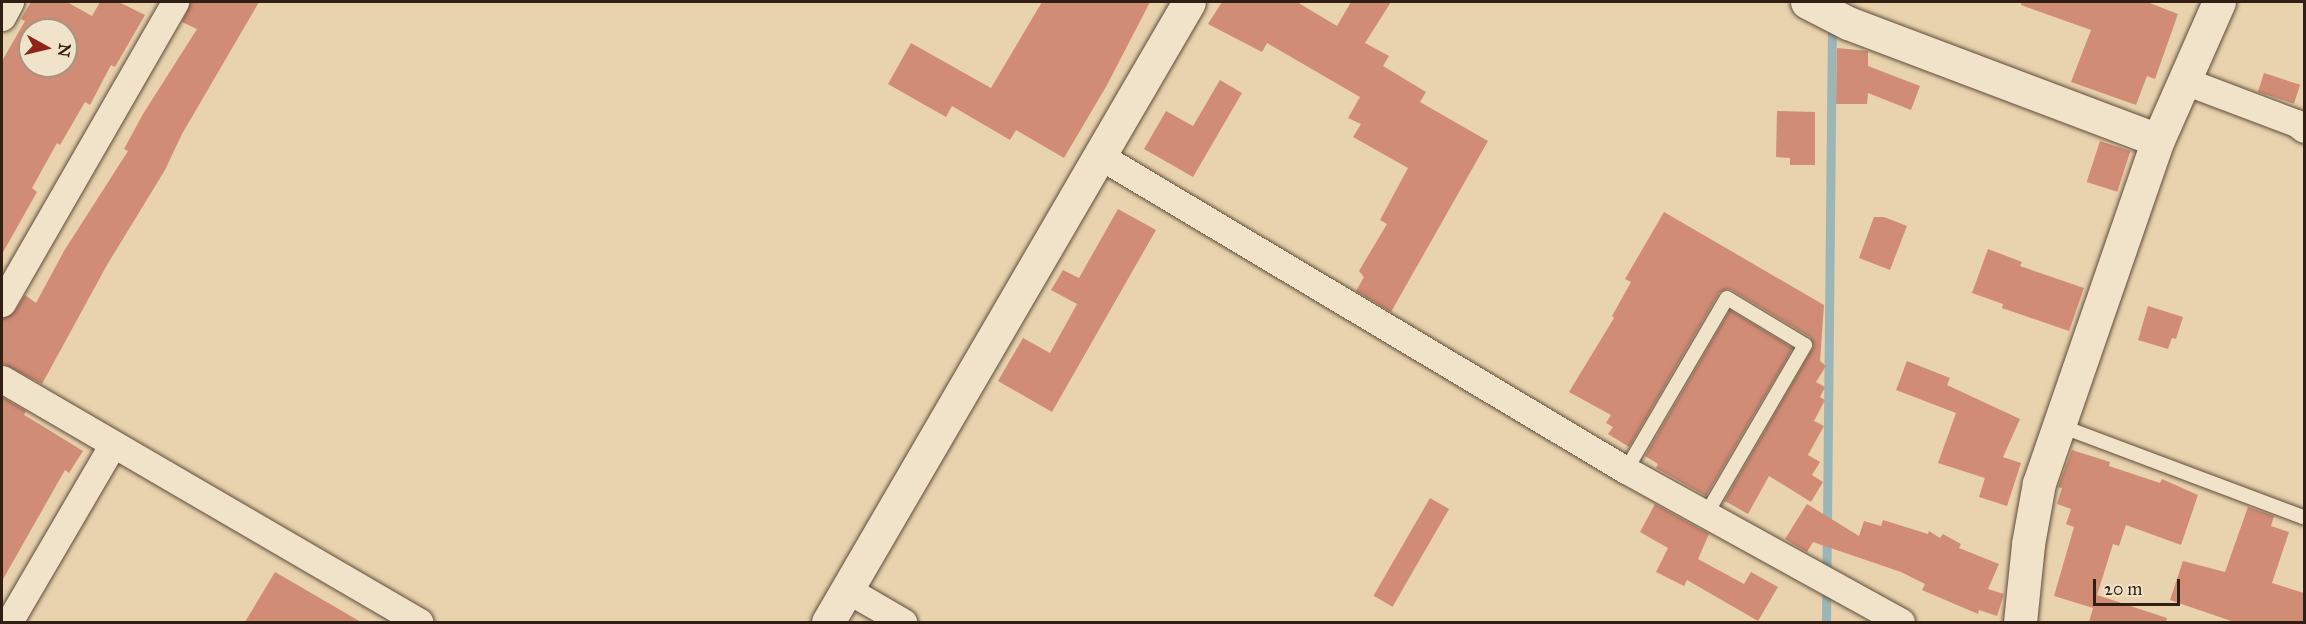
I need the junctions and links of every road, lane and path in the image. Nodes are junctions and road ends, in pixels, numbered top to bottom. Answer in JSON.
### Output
{"nodes":[{"id":1,"x":10,"y":2,"type":"edge"},
{"id":2,"x":175,"y":2,"type":"edge"},
{"id":3,"x":1189,"y":2,"type":"edge"},
{"id":4,"x":2219,"y":2,"type":"edge"},
{"id":5,"x":1813,"y":5,"type":"edge"},
{"id":6,"x":2,"y":17,"type":"edge"},
{"id":7,"x":2186,"y":81,"type":"junction"},
{"id":8,"x":2304,"y":129,"type":"edge"},
{"id":9,"x":2158,"y":140,"type":"junction"},
{"id":10,"x":1100,"y":156,"type":"junction"},
{"id":11,"x":2,"y":303,"type":"edge"},
{"id":12,"x":2,"y":379,"type":"edge"},
{"id":13,"x":2058,"y":425,"type":"junction"},
{"id":14,"x":113,"y":444,"type":"junction"},
{"id":15,"x":1626,"y":470,"type":"junction"},
{"id":16,"x":1705,"y":516,"type":"junction"},
{"id":17,"x":2303,"y":517,"type":"dead end"},
{"id":18,"x":848,"y":590,"type":"junction"},
{"id":19,"x":9,"y":622,"type":"edge"},
{"id":20,"x":419,"y":622,"type":"edge"},
{"id":21,"x":828,"y":622,"type":"edge"},
{"id":22,"x":903,"y":622,"type":"edge"},
{"id":23,"x":1901,"y":622,"type":"edge"},
{"id":24,"x":2020,"y":622,"type":"edge"}],
"edges":[{"from":1,"to":6,"type":"street"},
{"from":2,"to":11,"type":"street"},
{"from":3,"to":10,"type":"street"},
{"from":4,"to":7,"type":"street"},
{"from":5,"to":9,"type":"street"},
{"from":7,"to":8,"type":"street"},
{"from":7,"to":9,"type":"street"},
{"from":9,"to":13,"type":"street"},
{"from":10,"to":15,"type":"street"},
{"from":10,"to":18,"type":"street"},
{"from":12,"to":14,"type":"street"},
{"from":13,"to":17,"type":"lane"},
{"from":13,"to":24,"type":"street"},
{"from":14,"to":19,"type":"street"},
{"from":14,"to":20,"type":"street"},
{"from":15,"to":16,"type":"street"},
{"from":15,"to":16,"type":"lane"},
{"from":16,"to":23,"type":"street"},
{"from":18,"to":21,"type":"street"},
{"from":18,"to":22,"type":"street"}]}
